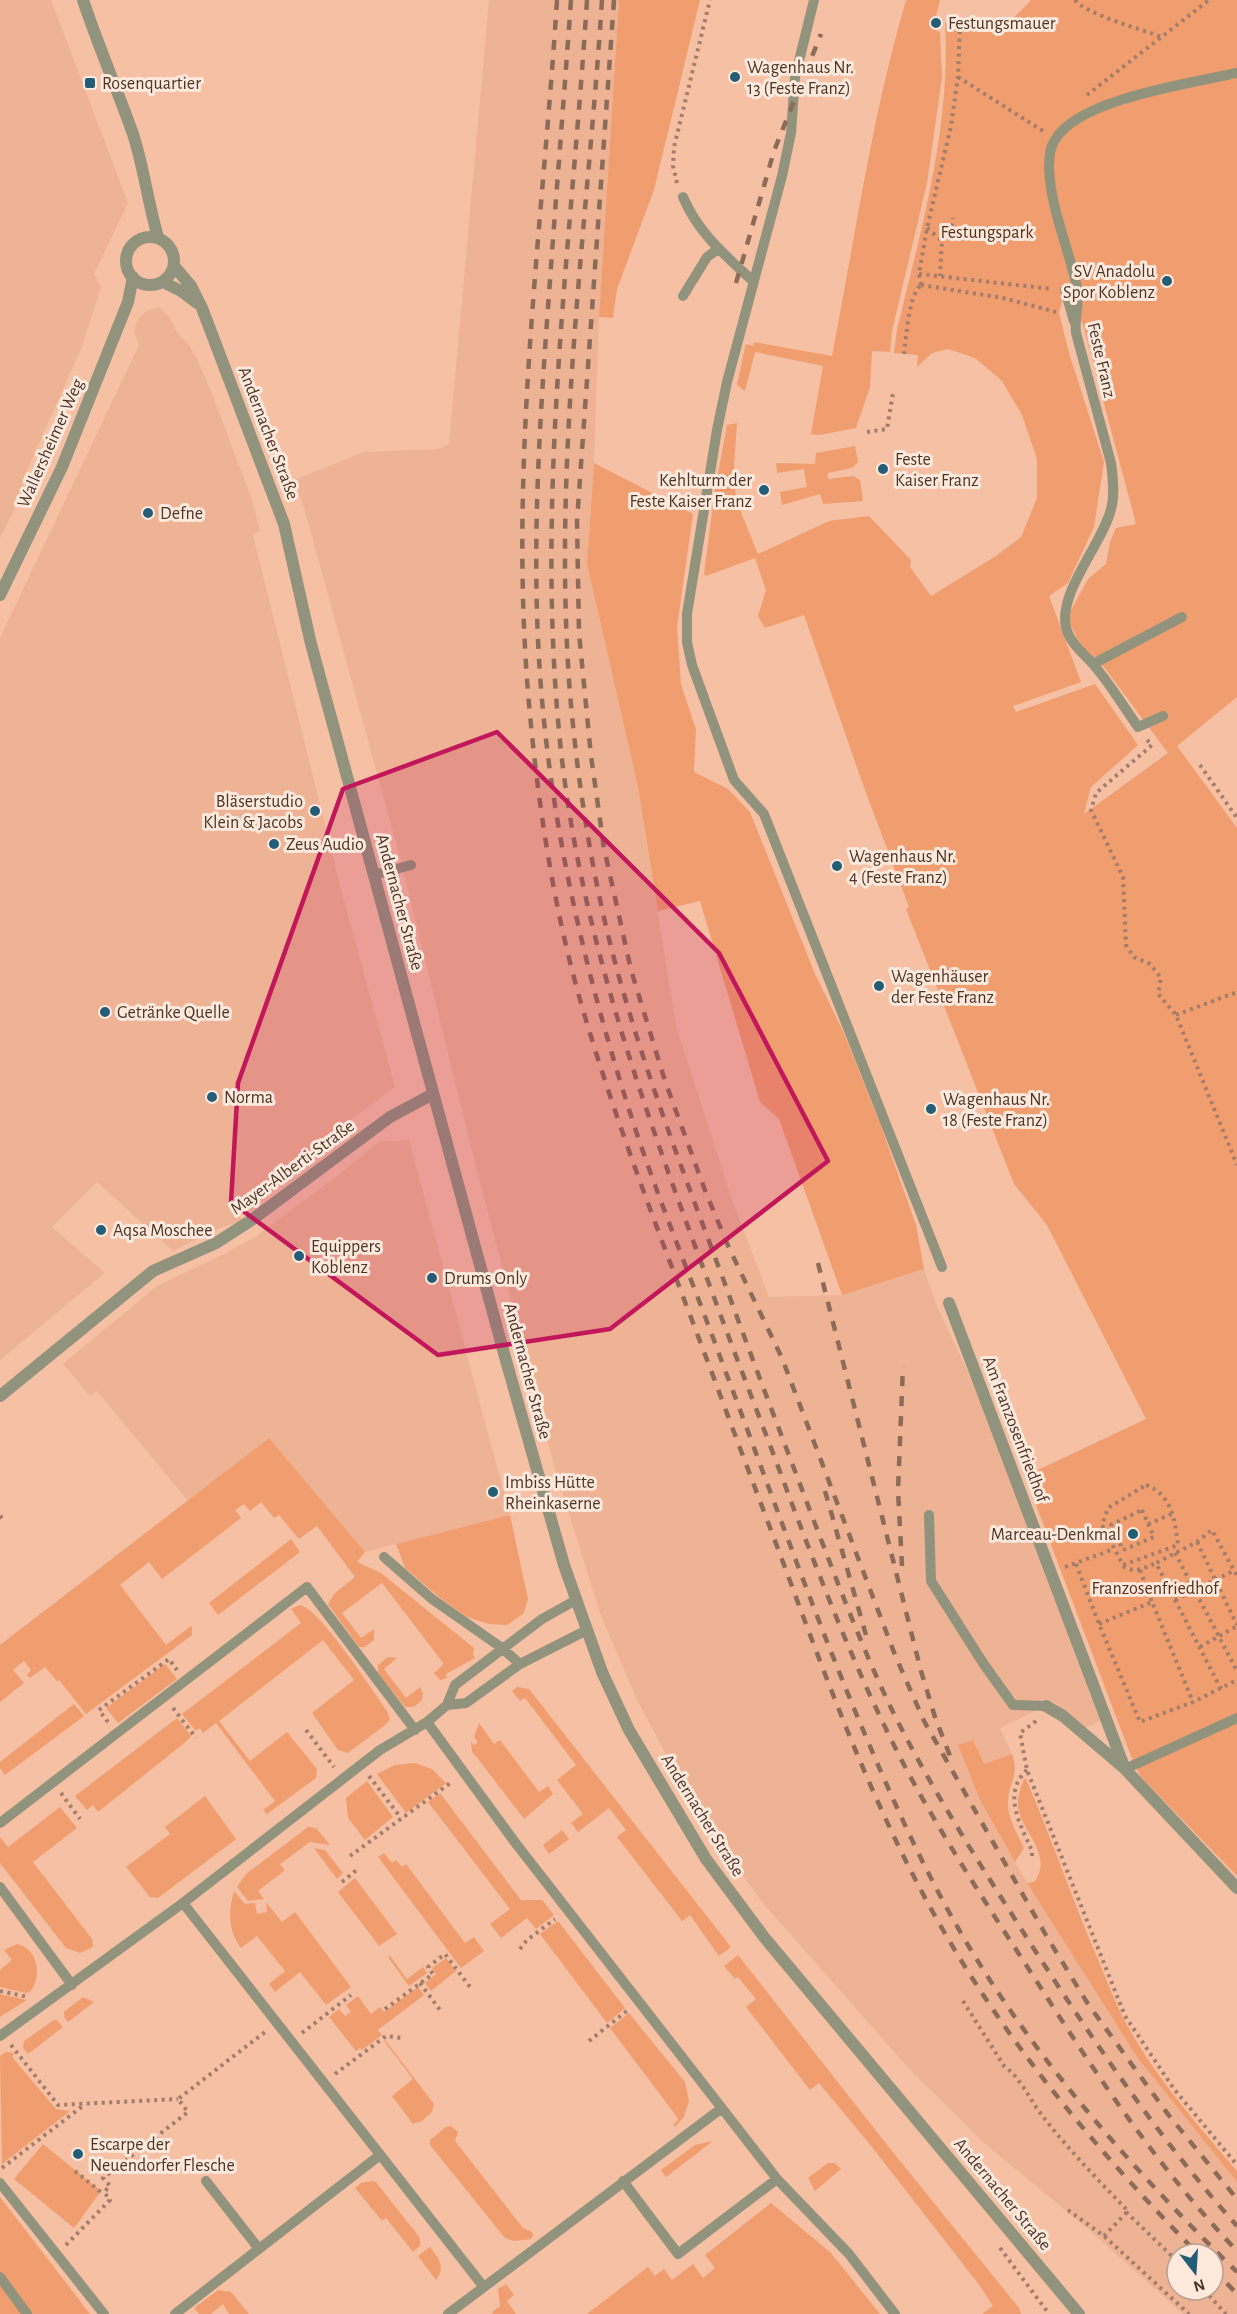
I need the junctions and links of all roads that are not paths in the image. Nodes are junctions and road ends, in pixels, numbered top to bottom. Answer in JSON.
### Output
{"nodes":[{"id":1,"x":83,"y":0,"type":"edge"},
{"id":2,"x":814,"y":0,"type":"edge"},
{"id":3,"x":1237,"y":73,"type":"edge"},
{"id":4,"x":683,"y":197,"type":"road end"},
{"id":5,"x":152,"y":237,"type":"junction"},
{"id":6,"x":718,"y":249,"type":"junction"},
{"id":7,"x":174,"y":266,"type":"junction"},
{"id":8,"x":133,"y":277,"type":"junction"},
{"id":9,"x":163,"y":282,"type":"junction"},
{"id":10,"x":754,"y":282,"type":"junction"},
{"id":11,"x":145,"y":284,"type":"junction"},
{"id":12,"x":1065,"y":290,"type":"road end"},
{"id":13,"x":683,"y":296,"type":"dead end"},
{"id":14,"x":128,"y":302,"type":"junction"},
{"id":15,"x":202,"y":308,"type":"junction"},
{"id":16,"x":1074,"y":321,"type":"junction"},
{"id":17,"x":0,"y":595,"type":"edge"},
{"id":18,"x":1182,"y":616,"type":"dead end"},
{"id":19,"x":1093,"y":664,"type":"junction"},
{"id":20,"x":1163,"y":716,"type":"dead end"},
{"id":21,"x":411,"y":865,"type":"dead end"},
{"id":22,"x":374,"y":875,"type":"junction"},
{"id":23,"x":433,"y":1094,"type":"junction"},
{"id":24,"x":942,"y":1267,"type":"dead end"},
{"id":25,"x":949,"y":1304,"type":"dead end"},
{"id":26,"x":0,"y":1396,"type":"edge"},
{"id":27,"x":929,"y":1515,"type":"dead end"},
{"id":28,"x":384,"y":1557,"type":"dead end"},
{"id":29,"x":576,"y":1600,"type":"junction"},
{"id":30,"x":587,"y":1630,"type":"junction"},
{"id":31,"x":502,"y":1648,"type":"junction"},
{"id":32,"x":520,"y":1664,"type":"junction"},
{"id":33,"x":447,"y":1705,"type":"junction"},
{"id":34,"x":1046,"y":1706,"type":"joint"},
{"id":35,"x":1237,"y":1718,"type":"edge"},
{"id":36,"x":427,"y":1722,"type":"junction"},
{"id":37,"x":415,"y":1731,"type":"junction"},
{"id":38,"x":1125,"y":1769,"type":"junction"},
{"id":39,"x":0,"y":1823,"type":"edge"},
{"id":40,"x":0,"y":1887,"type":"edge"},
{"id":41,"x":1237,"y":1888,"type":"edge"},
{"id":42,"x":183,"y":1903,"type":"junction"},
{"id":43,"x":72,"y":1985,"type":"junction"},
{"id":44,"x":2,"y":2035,"type":"edge"},
{"id":45,"x":722,"y":2108,"type":"junction"},
{"id":46,"x":380,"y":2155,"type":"junction"},
{"id":47,"x":777,"y":2179,"type":"junction"},
{"id":48,"x":206,"y":2181,"type":"dead end"},
{"id":49,"x":623,"y":2181,"type":"junction"},
{"id":50,"x":0,"y":2183,"type":"edge"},
{"id":51,"x":259,"y":2249,"type":"junction"},
{"id":52,"x":0,"y":2277,"type":"edge"},
{"id":53,"x":483,"y":2286,"type":"junction"},
{"id":54,"x":27,"y":2314,"type":"edge"},
{"id":55,"x":104,"y":2314,"type":"edge"},
{"id":56,"x":175,"y":2314,"type":"edge"},
{"id":57,"x":447,"y":2314,"type":"edge"},
{"id":58,"x":895,"y":2314,"type":"edge"},
{"id":59,"x":1079,"y":2314,"type":"edge"}],
"edges":[{"from":1,"to":5,"type":"street"},
{"from":2,"to":10,"type":"lane"},
{"from":3,"to":16,"type":"lane","name":"Feste Franz"},
{"from":4,"to":6,"type":"lane"},
{"from":5,"to":7,"type":"street"},
{"from":5,"to":8,"type":"street"},
{"from":6,"to":10,"type":"lane"},
{"from":6,"to":13,"type":"lane"},
{"from":7,"to":9,"type":"street"},
{"from":7,"to":15,"type":"street","name":"Andernacher Straße"},
{"from":8,"to":11,"type":"street"},
{"from":8,"to":14,"type":"street","name":"Wallersheimer Weg"},
{"from":9,"to":11,"type":"street"},
{"from":9,"to":15,"type":"street"},
{"from":10,"to":24,"type":"lane"},
{"from":11,"to":14,"type":"street","name":"Wallersheimer Weg"},
{"from":12,"to":16,"type":"lane"},
{"from":14,"to":17,"type":"street","name":"Wallersheimer Weg"},
{"from":15,"to":22,"type":"street","name":"Andernacher Straße"},
{"from":16,"to":19,"type":"lane","name":"Feste Franz"},
{"from":18,"to":19,"type":"lane"},
{"from":19,"to":20,"type":"lane","name":"Feste Franz"},
{"from":21,"to":22,"type":"lane"},
{"from":22,"to":23,"type":"street","name":"Andernacher Straße"},
{"from":23,"to":26,"type":"street","name":"Mayer-Alberti-Straße"},
{"from":23,"to":29,"type":"street","name":"Andernacher Straße"},
{"from":25,"to":38,"type":"street","name":"Am Franzosenfriedhof"},
{"from":27,"to":34,"type":"lane"},
{"from":28,"to":31,"type":"lane"},
{"from":29,"to":30,"type":"street","name":"Andernacher Straße"},
{"from":29,"to":31,"type":"lane"},
{"from":30,"to":32,"type":"lane"},
{"from":30,"to":59,"type":"street","name":"Andernacher Straße"},
{"from":31,"to":32,"type":"lane"},
{"from":31,"to":33,"type":"lane"},
{"from":32,"to":33,"type":"lane"},
{"from":33,"to":36,"type":"lane"},
{"from":34,"to":38,"type":"street","name":"Am Franzosenfriedhof"},
{"from":35,"to":38,"type":"lane"},
{"from":36,"to":37,"type":"lane"},
{"from":36,"to":45,"type":"lane"},
{"from":37,"to":39,"type":"lane"},
{"from":37,"to":42,"type":"lane"},
{"from":38,"to":41,"type":"street","name":"Am Franzosenfriedhof"},
{"from":40,"to":43,"type":"lane"},
{"from":42,"to":43,"type":"lane"},
{"from":42,"to":46,"type":"lane"},
{"from":43,"to":44,"type":"lane"},
{"from":45,"to":47,"type":"lane"},
{"from":45,"to":49,"type":"lane"},
{"from":46,"to":51,"type":"lane"},
{"from":46,"to":53,"type":"lane"},
{"from":47,"to":49,"type":"lane"},
{"from":47,"to":58,"type":"lane"},
{"from":48,"to":51,"type":"lane"},
{"from":49,"to":53,"type":"lane"},
{"from":50,"to":55,"type":"lane"},
{"from":51,"to":56,"type":"lane"},
{"from":52,"to":54,"type":"lane"},
{"from":53,"to":57,"type":"lane"}]}
